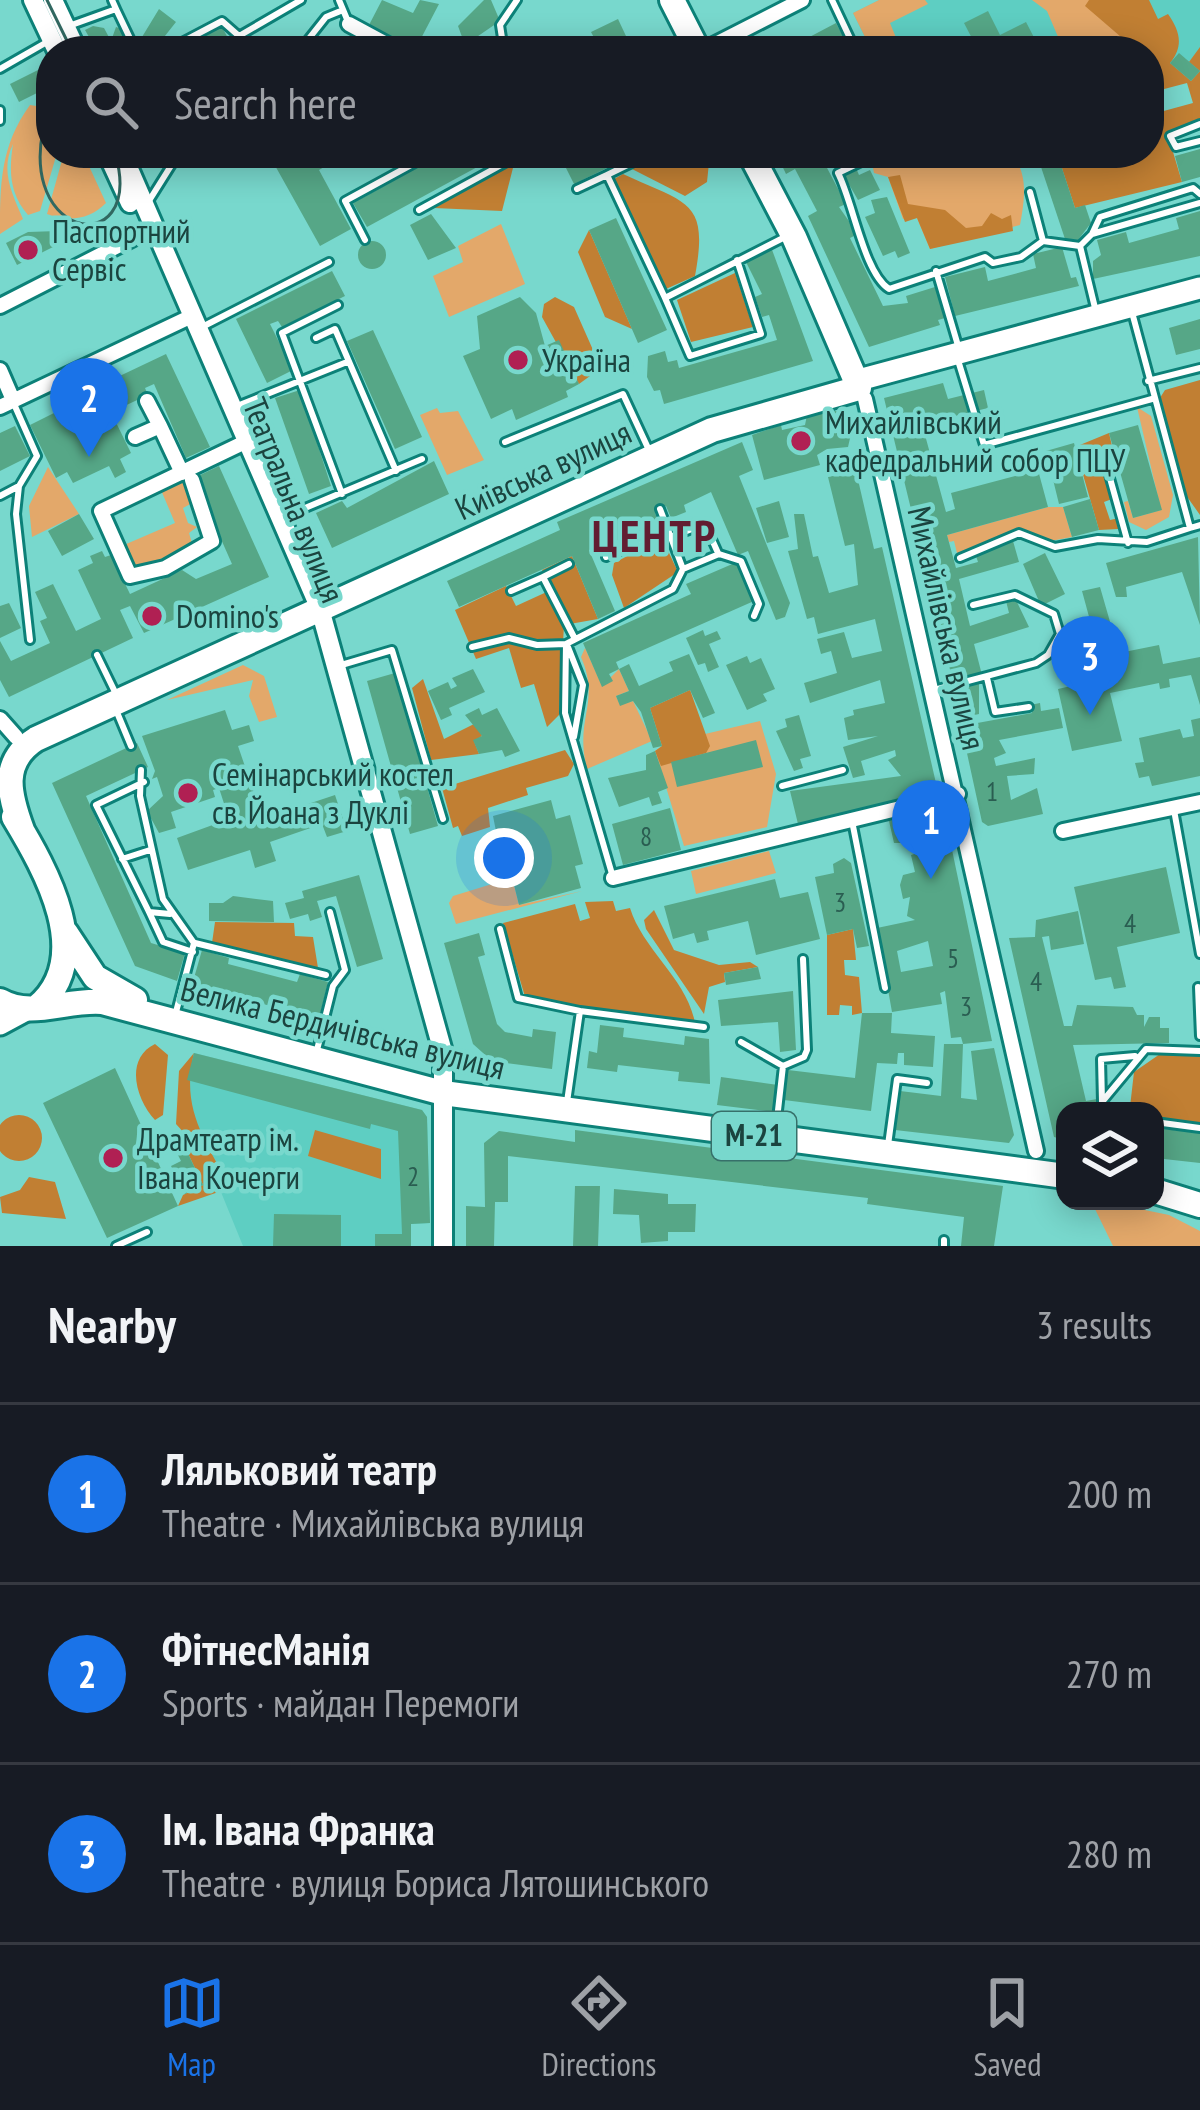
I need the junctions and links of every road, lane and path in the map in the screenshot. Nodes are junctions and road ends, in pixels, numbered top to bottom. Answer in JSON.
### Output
{"nodes":[{"id":1,"x":33,"y":0,"type":"edge"},
{"id":2,"x":53,"y":0,"type":"edge"},
{"id":3,"x":301,"y":0,"type":"edge"},
{"id":4,"x":339,"y":0,"type":"edge"},
{"id":5,"x":517,"y":0,"type":"edge"},
{"id":6,"x":673,"y":0,"type":"edge"},
{"id":7,"x":802,"y":0,"type":"edge"},
{"id":8,"x":832,"y":0,"type":"edge"},
{"id":9,"x":114,"y":4,"type":"edge"},
{"id":10,"x":346,"y":17,"type":"junction"},
{"id":11,"x":57,"y":36,"type":"edge"},
{"id":12,"x":59,"y":36,"type":"edge"},
{"id":13,"x":64,"y":36,"type":"edge"},
{"id":14,"x":129,"y":36,"type":"edge"},
{"id":15,"x":194,"y":36,"type":"edge"},
{"id":16,"x":311,"y":36,"type":"edge"},
{"id":17,"x":376,"y":36,"type":"edge"},
{"id":18,"x":502,"y":36,"type":"edge"},
{"id":19,"x":692,"y":36,"type":"edge"},
{"id":20,"x":730,"y":36,"type":"edge"},
{"id":21,"x":849,"y":36,"type":"edge"},
{"id":22,"x":36,"y":51,"type":"edge"},
{"id":23,"x":0,"y":69,"type":"edge"},
{"id":24,"x":0,"y":110,"type":"edge"},
{"id":25,"x":0,"y":121,"type":"edge"},
{"id":26,"x":1196,"y":126,"type":"edge"},
{"id":27,"x":1198,"y":142,"type":"edge"},
{"id":28,"x":114,"y":168,"type":"edge"},
{"id":29,"x":128,"y":168,"type":"edge"},
{"id":30,"x":170,"y":168,"type":"edge"},
{"id":31,"x":405,"y":168,"type":"edge"},
{"id":32,"x":496,"y":168,"type":"edge"},
{"id":33,"x":622,"y":168,"type":"edge"},
{"id":34,"x":758,"y":168,"type":"edge"},
{"id":35,"x":848,"y":168,"type":"edge"},
{"id":36,"x":608,"y":175,"type":"junction"},
{"id":37,"x":577,"y":189,"type":"dead end"},
{"id":38,"x":1030,"y":192,"type":"dead end"},
{"id":39,"x":1200,"y":199,"type":"edge"},
{"id":40,"x":145,"y":207,"type":"junction"},
{"id":41,"x":1124,"y":209,"type":"junction"},
{"id":42,"x":419,"y":210,"type":"dead end"},
{"id":43,"x":1128,"y":223,"type":"junction"},
{"id":44,"x":148,"y":230,"type":"junction"},
{"id":45,"x":792,"y":233,"type":"junction"},
{"id":46,"x":1092,"y":234,"type":"junction"},
{"id":47,"x":365,"y":240,"type":"dead end"},
{"id":48,"x":1043,"y":241,"type":"junction"},
{"id":49,"x":1080,"y":246,"type":"junction"},
{"id":50,"x":737,"y":260,"type":"junction"},
{"id":51,"x":328,"y":262,"type":"dead end"},
{"id":52,"x":936,"y":271,"type":"junction"},
{"id":53,"x":1200,"y":288,"type":"edge"},
{"id":54,"x":665,"y":298,"type":"junction"},
{"id":55,"x":1200,"y":298,"type":"edge"},
{"id":56,"x":338,"y":305,"type":"dead end"},
{"id":57,"x":0,"y":306,"type":"edge"},
{"id":58,"x":1097,"y":315,"type":"junction"},
{"id":59,"x":1133,"y":316,"type":"junction"},
{"id":60,"x":188,"y":317,"type":"junction"},
{"id":61,"x":316,"y":338,"type":"dead end"},
{"id":62,"x":958,"y":356,"type":"junction"},
{"id":63,"x":347,"y":362,"type":"junction"},
{"id":64,"x":1200,"y":368,"type":"edge"},
{"id":65,"x":0,"y":370,"type":"edge"},
{"id":66,"x":302,"y":378,"type":"junction"},
{"id":67,"x":1148,"y":380,"type":"junction"},
{"id":68,"x":860,"y":389,"type":"junction"},
{"id":69,"x":1152,"y":399,"type":"junction"},
{"id":70,"x":6,"y":400,"type":"edge"},
{"id":71,"x":147,"y":401,"type":"dead end"},
{"id":72,"x":234,"y":407,"type":"junction"},
{"id":73,"x":160,"y":426,"type":"junction"},
{"id":74,"x":135,"y":437,"type":"dead end"},
{"id":75,"x":505,"y":442,"type":"dead end"},
{"id":76,"x":241,"y":444,"type":"junction"},
{"id":77,"x":1103,"y":452,"type":"dead end"},
{"id":78,"x":422,"y":459,"type":"dead end"},
{"id":79,"x":644,"y":462,"type":"junction"},
{"id":80,"x":396,"y":471,"type":"junction"},
{"id":81,"x":187,"y":477,"type":"junction"},
{"id":82,"x":19,"y":486,"type":"junction"},
{"id":83,"x":342,"y":494,"type":"junction"},
{"id":84,"x":0,"y":496,"type":"edge"},
{"id":85,"x":660,"y":509,"type":"dead end"},
{"id":86,"x":283,"y":517,"type":"junction"},
{"id":87,"x":1200,"y":525,"type":"edge"},
{"id":88,"x":1190,"y":528,"type":"junction"},
{"id":89,"x":669,"y":533,"type":"junction"},
{"id":90,"x":1128,"y":543,"type":"junction"},
{"id":91,"x":719,"y":554,"type":"junction"},
{"id":92,"x":606,"y":557,"type":"dead end"},
{"id":93,"x":960,"y":559,"type":"dead end"},
{"id":94,"x":569,"y":564,"type":"dead end"},
{"id":95,"x":683,"y":569,"type":"junction"},
{"id":96,"x":543,"y":577,"type":"junction"},
{"id":97,"x":511,"y":591,"type":"dead end"},
{"id":98,"x":973,"y":605,"type":"dead end"},
{"id":99,"x":314,"y":606,"type":"junction"},
{"id":100,"x":754,"y":616,"type":"dead end"},
{"id":101,"x":575,"y":639,"type":"junction"},
{"id":102,"x":30,"y":640,"type":"dead end"},
{"id":103,"x":566,"y":644,"type":"junction"},
{"id":104,"x":472,"y":647,"type":"dead end"},
{"id":105,"x":97,"y":656,"type":"dead end"},
{"id":106,"x":334,"y":667,"type":"junction"},
{"id":107,"x":987,"y":678,"type":"junction"},
{"id":108,"x":934,"y":690,"type":"junction"},
{"id":109,"x":114,"y":698,"type":"junction"},
{"id":110,"x":1029,"y":707,"type":"dead end"},
{"id":111,"x":5,"y":734,"type":"edge"},
{"id":112,"x":573,"y":741,"type":"junction"},
{"id":113,"x":131,"y":746,"type":"dead end"},
{"id":114,"x":141,"y":770,"type":"dead end"},
{"id":115,"x":843,"y":770,"type":"dead end"},
{"id":116,"x":144,"y":782,"type":"junction"},
{"id":117,"x":782,"y":786,"type":"dead end"},
{"id":118,"x":0,"y":794,"type":"edge"},
{"id":119,"x":958,"y":794,"type":"junction"},
{"id":120,"x":1200,"y":802,"type":"edge"},
{"id":121,"x":1174,"y":808,"type":"junction"},
{"id":122,"x":443,"y":819,"type":"dead end"},
{"id":123,"x":852,"y":821,"type":"junction"},
{"id":124,"x":22,"y":830,"type":"junction"},
{"id":125,"x":1063,"y":831,"type":"dead end"},
{"id":126,"x":150,"y":850,"type":"junction"},
{"id":127,"x":122,"y":859,"type":"junction"},
{"id":128,"x":613,"y":878,"type":"joint"},
{"id":129,"x":149,"y":912,"type":"junction"},
{"id":130,"x":331,"y":912,"type":"dead end"},
{"id":131,"x":171,"y":914,"type":"junction"},
{"id":132,"x":500,"y":929,"type":"dead end"},
{"id":133,"x":66,"y":933,"type":"junction"},
{"id":134,"x":194,"y":947,"type":"junction"},
{"id":135,"x":1200,"y":954,"type":"edge"},
{"id":136,"x":803,"y":959,"type":"dead end"},
{"id":137,"x":326,"y":975,"type":"dead end"},
{"id":138,"x":1198,"y":987,"type":"edge"},
{"id":139,"x":885,"y":988,"type":"dead end"},
{"id":140,"x":0,"y":1001,"type":"edge"},
{"id":141,"x":30,"y":1009,"type":"junction"},
{"id":142,"x":580,"y":1011,"type":"junction"},
{"id":143,"x":176,"y":1012,"type":"junction"},
{"id":144,"x":0,"y":1024,"type":"edge"},
{"id":145,"x":704,"y":1027,"type":"dead end"},
{"id":146,"x":1200,"y":1036,"type":"edge"},
{"id":147,"x":741,"y":1042,"type":"dead end"},
{"id":148,"x":317,"y":1050,"type":"junction"},
{"id":149,"x":1200,"y":1051,"type":"edge"},
{"id":150,"x":1136,"y":1056,"type":"junction"},
{"id":151,"x":784,"y":1066,"type":"junction"},
{"id":152,"x":927,"y":1083,"type":"dead end"},
{"id":153,"x":442,"y":1086,"type":"junction"},
{"id":154,"x":567,"y":1102,"type":"junction"},
{"id":155,"x":1103,"y":1102,"type":"edge"},
{"id":156,"x":1106,"y":1102,"type":"edge"},
{"id":157,"x":1164,"y":1123,"type":"edge"},
{"id":158,"x":1200,"y":1128,"type":"edge"},
{"id":159,"x":776,"y":1132,"type":"junction"},
{"id":160,"x":887,"y":1145,"type":"junction"},
{"id":161,"x":1036,"y":1151,"type":"dead end"},
{"id":162,"x":1056,"y":1171,"type":"edge"},
{"id":163,"x":1056,"y":1171,"type":"edge"},
{"id":164,"x":1164,"y":1184,"type":"edge"},
{"id":165,"x":1164,"y":1194,"type":"edge"},
{"id":166,"x":1200,"y":1195,"type":"edge"},
{"id":167,"x":1200,"y":1205,"type":"edge"},
{"id":168,"x":147,"y":1232,"type":"dead end"},
{"id":169,"x":116,"y":1246,"type":"edge"},
{"id":170,"x":443,"y":1246,"type":"edge"}],
"edges":[{"from":1,"to":11,"type":"street"},
{"from":2,"to":12,"type":"street"},
{"from":3,"to":15,"type":"lane"},
{"from":4,"to":10,"type":"lane"},
{"from":5,"to":18,"type":"lane"},
{"from":6,"to":19,"type":"highway"},
{"from":7,"to":20,"type":"street"},
{"from":8,"to":21,"type":"lane"},
{"from":9,"to":13,"type":"lane"},
{"from":9,"to":14,"type":"lane"},
{"from":10,"to":16,"type":"lane"},
{"from":10,"to":17,"type":"street"},
{"from":22,"to":23,"type":"lane"},
{"from":24,"to":25,"type":"lane"},
{"from":26,"to":27,"type":"lane"},
{"from":26,"to":27,"type":"lane"},
{"from":28,"to":44,"type":"street","name":"Театральна вулиця"},
{"from":29,"to":40,"type":"street","name":"Театральна вулиця"},
{"from":30,"to":40,"type":"lane"},
{"from":31,"to":47,"type":"lane"},
{"from":32,"to":42,"type":"lane"},
{"from":33,"to":36,"type":"lane"},
{"from":34,"to":45,"type":"highway"},
{"from":35,"to":52,"type":"lane"},
{"from":36,"to":37,"type":"lane"},
{"from":36,"to":54,"type":"lane"},
{"from":38,"to":48,"type":"lane"},
{"from":39,"to":41,"type":"lane"},
{"from":39,"to":43,"type":"lane"},
{"from":40,"to":44,"type":"street","name":"Театральна вулиця"},
{"from":41,"to":43,"type":"lane"},
{"from":41,"to":46,"type":"lane"},
{"from":43,"to":46,"type":"lane"},
{"from":44,"to":57,"type":"street"},
{"from":44,"to":60,"type":"street","name":"Театральна вулиця"},
{"from":45,"to":50,"type":"lane"},
{"from":45,"to":68,"type":"highway"},
{"from":46,"to":49,"type":"lane"},
{"from":48,"to":49,"type":"lane"},
{"from":48,"to":52,"type":"lane"},
{"from":49,"to":58,"type":"lane"},
{"from":50,"to":54,"type":"lane"},
{"from":50,"to":54,"type":"lane"},
{"from":51,"to":60,"type":"lane"},
{"from":52,"to":62,"type":"lane"},
{"from":53,"to":58,"type":"main road","name":"Київська вулиця"},
{"from":55,"to":59,"type":"main road","name":"Київська вулиця"},
{"from":56,"to":66,"type":"lane"},
{"from":58,"to":62,"type":"main road","name":"Київська вулиця"},
{"from":59,"to":62,"type":"main road","name":"Київська вулиця"},
{"from":59,"to":67,"type":"lane"},
{"from":60,"to":70,"type":"street"},
{"from":60,"to":72,"type":"street","name":"Театральна вулиця"},
{"from":60,"to":76,"type":"street","name":"Театральна вулиця"},
{"from":61,"to":63,"type":"lane"},
{"from":62,"to":68,"type":"main road","name":"Київська вулиця"},
{"from":62,"to":69,"type":"lane"},
{"from":63,"to":66,"type":"lane"},
{"from":63,"to":80,"type":"lane"},
{"from":64,"to":67,"type":"lane"},
{"from":65,"to":70,"type":"street"},
{"from":66,"to":72,"type":"lane"},
{"from":66,"to":83,"type":"lane"},
{"from":67,"to":69,"type":"lane"},
{"from":68,"to":79,"type":"highway","name":"Київська вулиця","number":"М-21"},
{"from":68,"to":108,"type":"street","name":"Михайлівська вулиця"},
{"from":69,"to":88,"type":"lane"},
{"from":70,"to":82,"type":"lane"},
{"from":71,"to":73,"type":"street"},
{"from":72,"to":86,"type":"street","name":"Театральна вулиця"},
{"from":73,"to":74,"type":"street"},
{"from":73,"to":81,"type":"street"},
{"from":75,"to":79,"type":"lane"},
{"from":76,"to":81,"type":"street"},
{"from":76,"to":99,"type":"street","name":"Театральна вулиця"},
{"from":77,"to":90,"type":"lane"},
{"from":78,"to":80,"type":"lane"},
{"from":79,"to":99,"type":"highway","name":"Київська вулиця","number":"М-21"},
{"from":80,"to":83,"type":"lane"},
{"from":81,"to":81,"type":"street"},
{"from":82,"to":84,"type":"lane"},
{"from":82,"to":102,"type":"lane"},
{"from":83,"to":86,"type":"lane"},
{"from":85,"to":89,"type":"lane"},
{"from":86,"to":99,"type":"street","name":"Театральна вулиця"},
{"from":87,"to":88,"type":"lane"},
{"from":88,"to":90,"type":"lane"},
{"from":89,"to":91,"type":"lane"},
{"from":89,"to":92,"type":"lane"},
{"from":89,"to":95,"type":"lane"},
{"from":90,"to":93,"type":"lane"},
{"from":91,"to":95,"type":"lane"},
{"from":91,"to":100,"type":"lane"},
{"from":94,"to":96,"type":"lane"},
{"from":95,"to":101,"type":"lane"},
{"from":96,"to":97,"type":"lane"},
{"from":96,"to":101,"type":"lane"},
{"from":98,"to":107,"type":"lane"},
{"from":99,"to":106,"type":"street","name":"Театральна вулиця"},
{"from":99,"to":109,"type":"highway","name":"Київська вулиця","number":"М-21"},
{"from":99,"to":153,"type":"street","name":"Театральна вулиця"},
{"from":101,"to":103,"type":"lane"},
{"from":103,"to":104,"type":"lane"},
{"from":103,"to":112,"type":"lane"},
{"from":103,"to":112,"type":"lane"},
{"from":105,"to":109,"type":"lane"},
{"from":106,"to":122,"type":"lane"},
{"from":106,"to":153,"type":"street","name":"Театральна вулиця"},
{"from":107,"to":108,"type":"lane"},
{"from":107,"to":110,"type":"lane"},
{"from":108,"to":119,"type":"street","name":"Михайлівська вулиця"},
{"from":109,"to":111,"type":"highway","name":"Київська вулиця","number":"М-21"},
{"from":109,"to":113,"type":"lane"},
{"from":109,"to":124,"type":"highway","name":"Київська вулиця","number":"М-21"},
{"from":112,"to":128,"type":"lane"},
{"from":114,"to":116,"type":"lane"},
{"from":115,"to":117,"type":"lane"},
{"from":116,"to":126,"type":"lane"},
{"from":116,"to":127,"type":"lane"},
{"from":118,"to":124,"type":"highway"},
{"from":119,"to":123,"type":"street"},
{"from":119,"to":161,"type":"street","name":"Михайлівська вулиця"},
{"from":120,"to":121,"type":"street"},
{"from":121,"to":125,"type":"street"},
{"from":121,"to":135,"type":"lane"},
{"from":123,"to":128,"type":"street"},
{"from":123,"to":139,"type":"lane"},
{"from":124,"to":133,"type":"highway","number":"М-21"},
{"from":126,"to":127,"type":"lane"},
{"from":126,"to":131,"type":"lane"},
{"from":127,"to":129,"type":"lane"},
{"from":129,"to":131,"type":"lane"},
{"from":129,"to":134,"type":"lane"},
{"from":130,"to":148,"type":"lane"},
{"from":131,"to":134,"type":"lane"},
{"from":132,"to":142,"type":"lane"},
{"from":133,"to":141,"type":"highway"},
{"from":133,"to":143,"type":"highway","name":"Велика Бердичівська вулиця","number":"М-21"},
{"from":134,"to":137,"type":"lane"},
{"from":134,"to":143,"type":"lane"},
{"from":136,"to":151,"type":"lane"},
{"from":138,"to":146,"type":"lane"},
{"from":140,"to":141,"type":"highway","number":"М-21"},
{"from":141,"to":144,"type":"main road"},
{"from":141,"to":153,"type":"highway","name":"Велика Бердичівська вулиця","number":"М-21"},
{"from":142,"to":145,"type":"lane"},
{"from":142,"to":154,"type":"lane"},
{"from":143,"to":148,"type":"highway","name":"Велика Бердичівська вулиця","number":"М-21"},
{"from":147,"to":151,"type":"lane"},
{"from":148,"to":153,"type":"highway","name":"Велика Бердичівська вулиця","number":"М-21"},
{"from":149,"to":150,"type":"lane"},
{"from":150,"to":155,"type":"lane"},
{"from":150,"to":156,"type":"lane"},
{"from":151,"to":159,"type":"lane"},
{"from":152,"to":160,"type":"lane"},
{"from":153,"to":154,"type":"highway","name":"Велика Бердичівська вулиця","number":"М-21"},
{"from":153,"to":162,"type":"highway","name":"Велика Бердичівська вулиця","number":"М-21"},
{"from":153,"to":170,"type":"street","name":"Театральна вулиця"},
{"from":154,"to":159,"type":"highway","name":"Велика Бердичівська вулиця","number":"М-21"},
{"from":157,"to":158,"type":"lane"},
{"from":159,"to":160,"type":"highway","name":"Велика Бердичівська вулиця","number":"М-21"},
{"from":160,"to":163,"type":"highway","name":"Велика Бердичівська вулиця","number":"М-21"},
{"from":164,"to":166,"type":"highway"},
{"from":165,"to":167,"type":"highway"},
{"from":168,"to":169,"type":"lane"}]}
